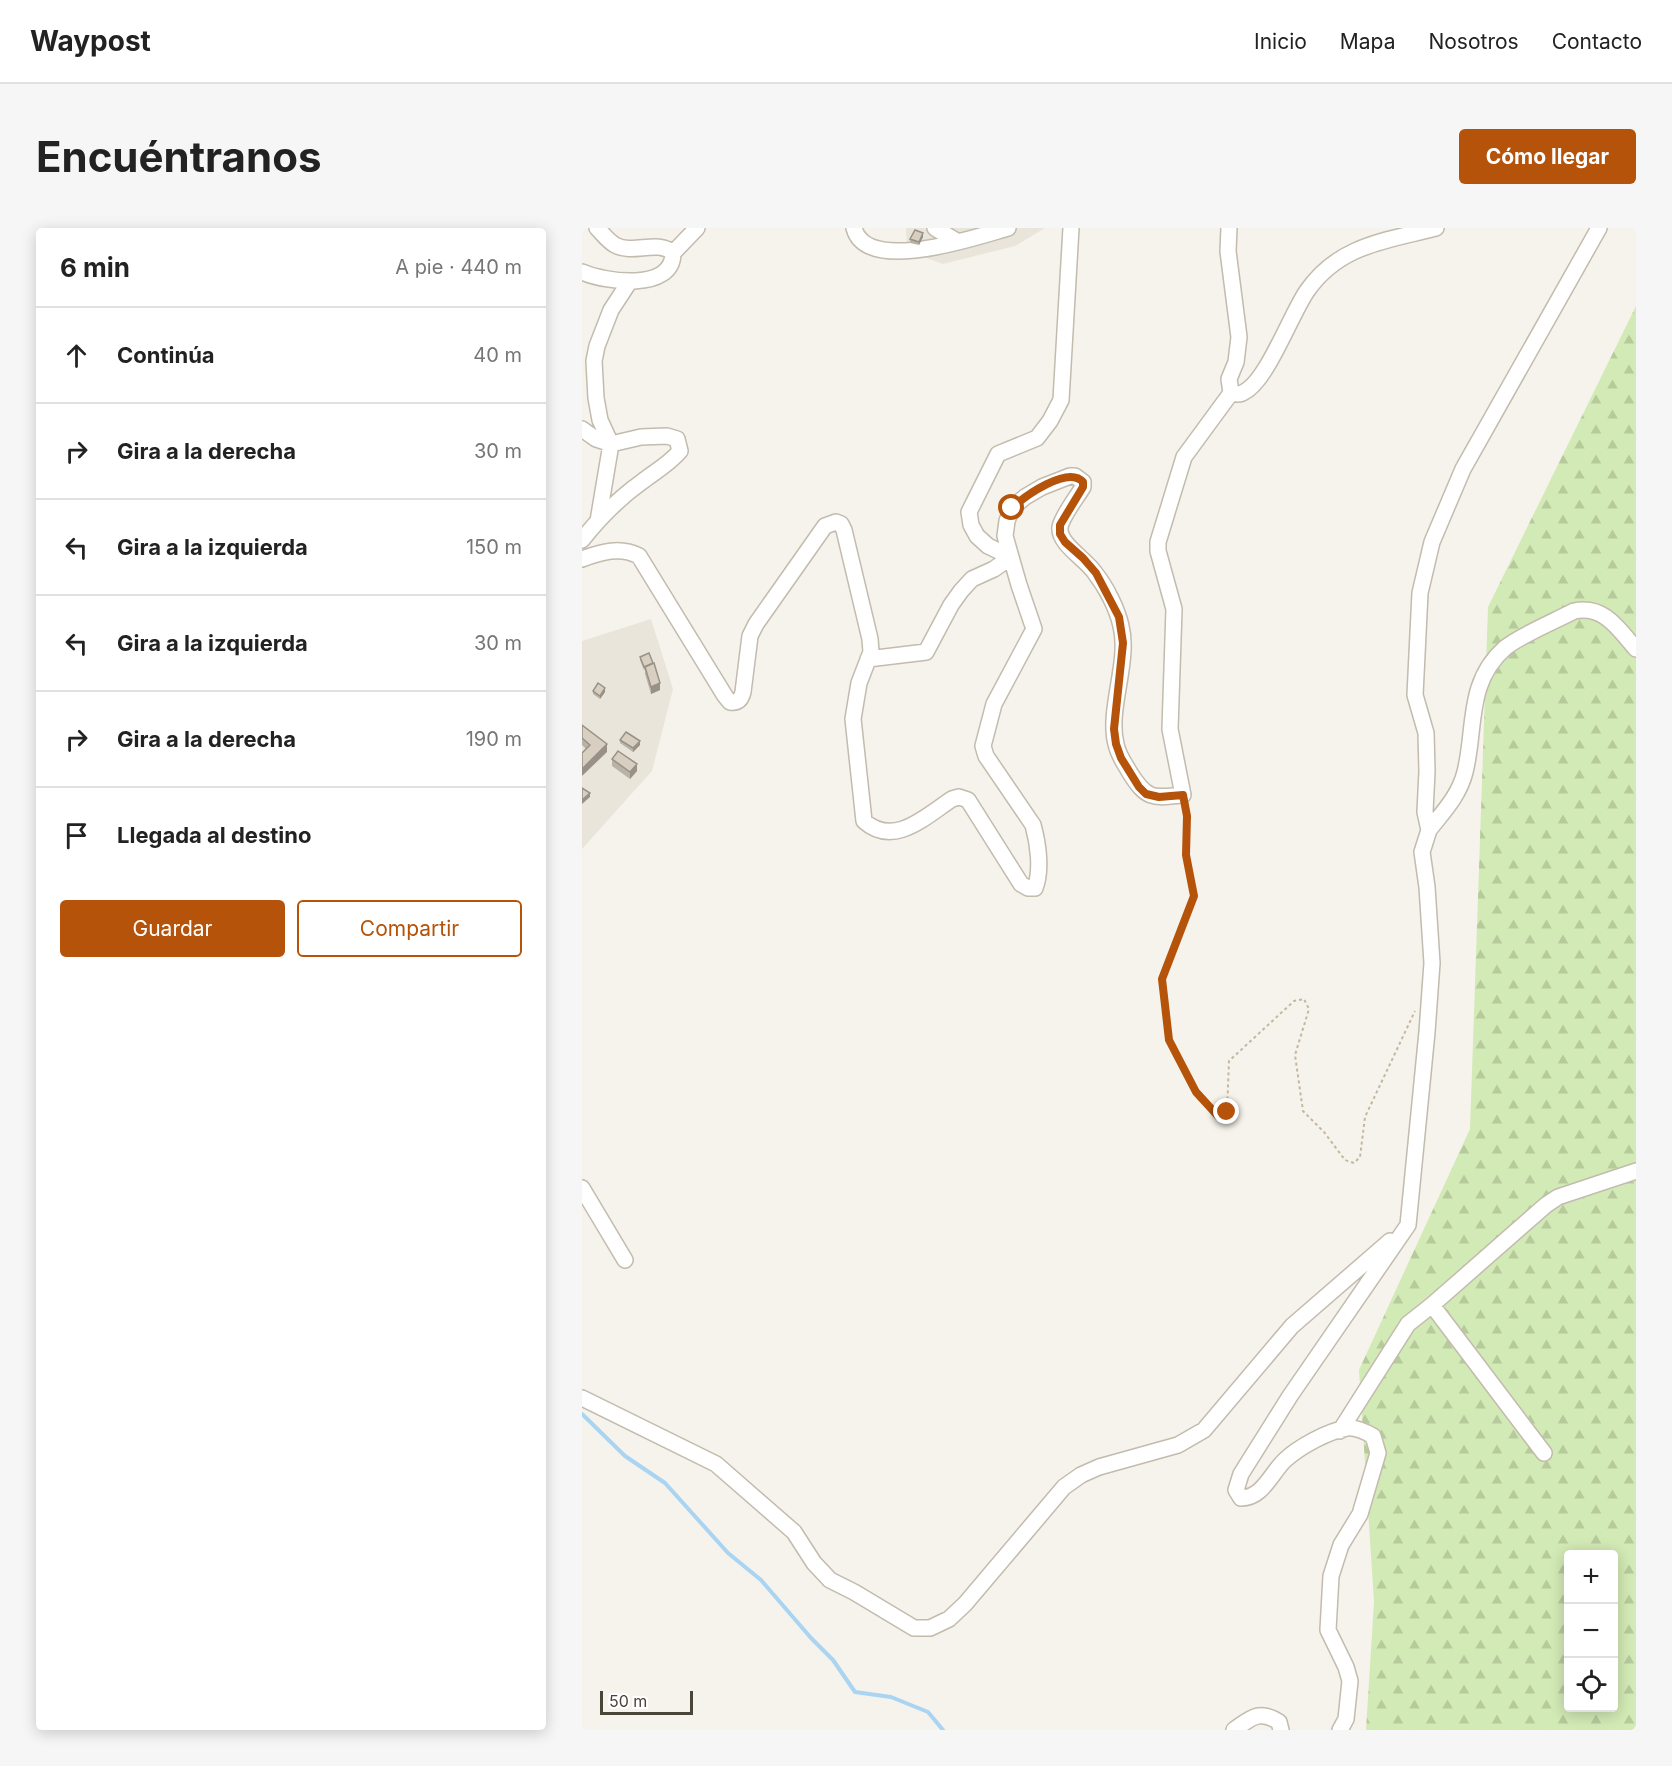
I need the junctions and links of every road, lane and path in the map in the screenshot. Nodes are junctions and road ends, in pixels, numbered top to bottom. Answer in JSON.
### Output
{"nodes":[{"id":1,"x":597,"y":228,"type":"edge"},
{"id":2,"x":697,"y":228,"type":"edge"},
{"id":3,"x":854,"y":228,"type":"edge"},
{"id":4,"x":935,"y":228,"type":"edge"},
{"id":5,"x":1008,"y":228,"type":"edge"},
{"id":6,"x":1071,"y":228,"type":"edge"},
{"id":7,"x":1229,"y":228,"type":"edge"},
{"id":8,"x":1436,"y":228,"type":"edge"},
{"id":9,"x":1599,"y":228,"type":"edge"},
{"id":10,"x":958,"y":242,"type":"junction"},
{"id":11,"x":673,"y":253,"type":"junction"},
{"id":12,"x":582,"y":272,"type":"edge"},
{"id":13,"x":630,"y":281,"type":"junction"},
{"id":14,"x":1231,"y":393,"type":"junction"},
{"id":15,"x":582,"y":429,"type":"edge"},
{"id":16,"x":611,"y":444,"type":"junction"},
{"id":17,"x":588,"y":528,"type":"edge"},
{"id":18,"x":1011,"y":557,"type":"junction"},
{"id":19,"x":582,"y":559,"type":"edge"},
{"id":20,"x":1636,"y":648,"type":"edge"},
{"id":21,"x":868,"y":659,"type":"junction"},
{"id":22,"x":1183,"y":795,"type":"junction"},
{"id":23,"x":1429,"y":831,"type":"junction"},
{"id":24,"x":1430,"y":999,"type":"junction"},
{"id":25,"x":1636,"y":1171,"type":"edge"},
{"id":26,"x":582,"y":1188,"type":"edge"},
{"id":27,"x":1408,"y":1225,"type":"junction"},
{"id":28,"x":625,"y":1260,"type":"dead end"},
{"id":29,"x":1432,"y":1305,"type":"junction"},
{"id":30,"x":583,"y":1399,"type":"edge"},
{"id":31,"x":1340,"y":1431,"type":"junction"},
{"id":32,"x":1544,"y":1453,"type":"dead end"},
{"id":33,"x":1234,"y":1730,"type":"edge"},
{"id":34,"x":1281,"y":1730,"type":"edge"},
{"id":35,"x":1340,"y":1730,"type":"edge"}],
"edges":[{"from":1,"to":11,"type":"street"},
{"from":2,"to":11,"type":"street"},
{"from":3,"to":10,"type":"street"},
{"from":4,"to":10,"type":"street"},
{"from":5,"to":10,"type":"street"},
{"from":6,"to":18,"type":"street"},
{"from":7,"to":14,"type":"street"},
{"from":8,"to":14,"type":"street"},
{"from":9,"to":23,"type":"street"},
{"from":11,"to":13,"type":"street"},
{"from":12,"to":13,"type":"street"},
{"from":13,"to":16,"type":"street"},
{"from":14,"to":22,"type":"street"},
{"from":15,"to":16,"type":"street"},
{"from":16,"to":17,"type":"street"},
{"from":16,"to":17,"type":"street"},
{"from":18,"to":21,"type":"street"},
{"from":18,"to":21,"type":"street"},
{"from":18,"to":22,"type":"street"},
{"from":19,"to":21,"type":"street"},
{"from":20,"to":23,"type":"street"},
{"from":22,"to":24,"type":"path"},
{"from":23,"to":24,"type":"street"},
{"from":24,"to":27,"type":"street"},
{"from":25,"to":29,"type":"street"},
{"from":26,"to":28,"type":"street"},
{"from":27,"to":30,"type":"street"},
{"from":27,"to":31,"type":"street"},
{"from":29,"to":31,"type":"street"},
{"from":29,"to":32,"type":"street"},
{"from":31,"to":35,"type":"street"},
{"from":33,"to":34,"type":"street"}]}
